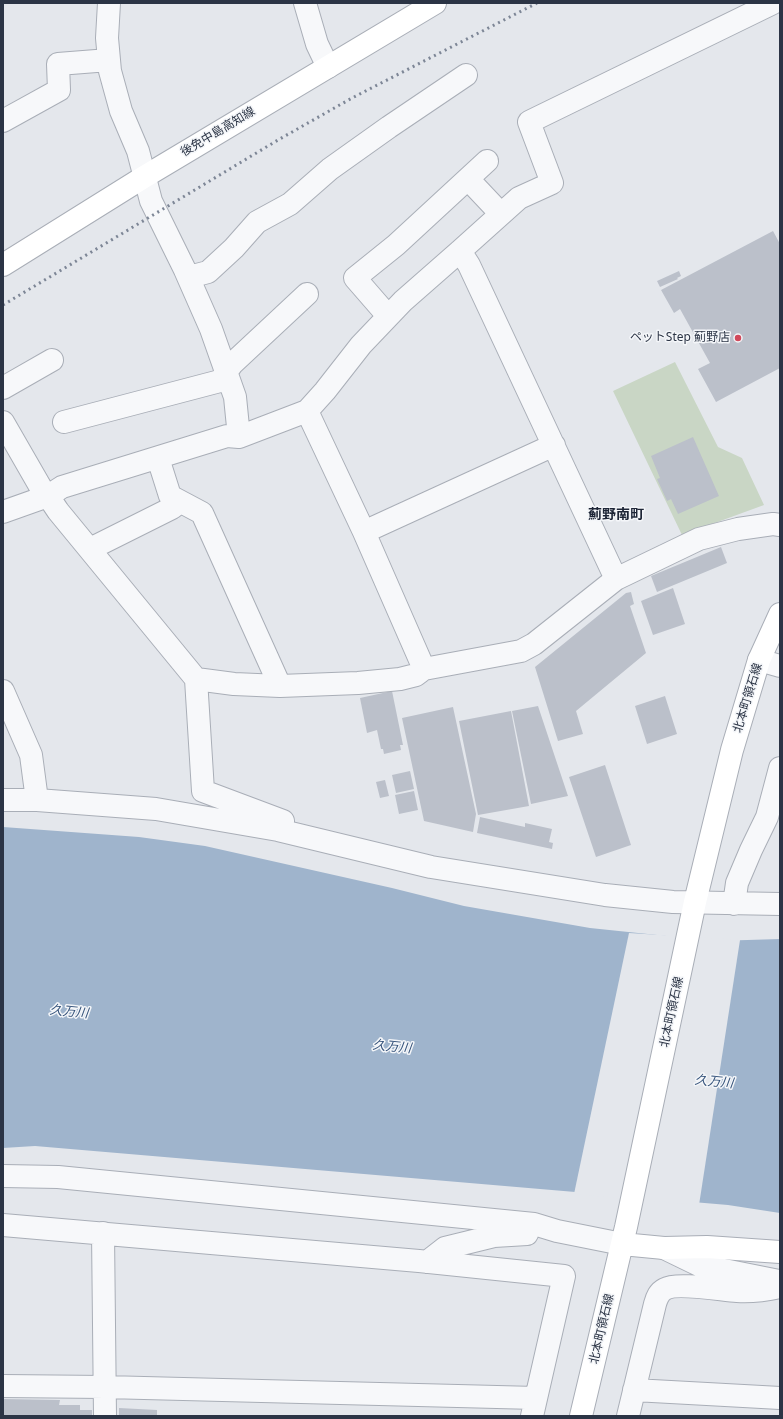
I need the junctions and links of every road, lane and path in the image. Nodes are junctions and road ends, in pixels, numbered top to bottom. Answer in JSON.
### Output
{"nodes":[{"id":1,"x":305,"y":3,"type":"edge"},
{"id":2,"x":435,"y":3,"type":"edge"},
{"id":3,"x":773,"y":3,"type":"edge"},
{"id":4,"x":115,"y":4,"type":"edge"},
{"id":5,"x":109,"y":60,"type":"junction"},
{"id":6,"x":328,"y":67,"type":"junction"},
{"id":7,"x":466,"y":75,"type":"dead end"},
{"id":8,"x":3,"y":121,"type":"edge"},
{"id":9,"x":487,"y":161,"type":"dead end"},
{"id":10,"x":144,"y":177,"type":"junction"},
{"id":11,"x":468,"y":179,"type":"junction"},
{"id":12,"x":501,"y":214,"type":"junction"},
{"id":13,"x":460,"y":252,"type":"junction"},
{"id":14,"x":3,"y":265,"type":"edge"},
{"id":15,"x":189,"y":277,"type":"junction"},
{"id":16,"x":307,"y":294,"type":"dead end"},
{"id":17,"x":388,"y":316,"type":"junction"},
{"id":18,"x":52,"y":360,"type":"dead end"},
{"id":19,"x":227,"y":373,"type":"junction"},
{"id":20,"x":3,"y":388,"type":"edge"},
{"id":21,"x":307,"y":411,"type":"junction"},
{"id":22,"x":3,"y":422,"type":"edge"},
{"id":23,"x":64,"y":422,"type":"dead end"},
{"id":24,"x":239,"y":437,"type":"junction"},
{"id":25,"x":554,"y":445,"type":"junction"},
{"id":26,"x":158,"y":458,"type":"junction"},
{"id":27,"x":48,"y":496,"type":"junction"},
{"id":28,"x":180,"y":502,"type":"junction"},
{"id":29,"x":3,"y":512,"type":"edge"},
{"id":30,"x":780,"y":525,"type":"edge"},
{"id":31,"x":364,"y":532,"type":"junction"},
{"id":32,"x":90,"y":549,"type":"junction"},
{"id":33,"x":616,"y":579,"type":"junction"},
{"id":34,"x":780,"y":614,"type":"edge"},
{"id":35,"x":759,"y":660,"type":"junction"},
{"id":36,"x":780,"y":666,"type":"edge"},
{"id":37,"x":424,"y":669,"type":"junction"},
{"id":38,"x":196,"y":679,"type":"junction"},
{"id":39,"x":280,"y":686,"type":"junction"},
{"id":40,"x":3,"y":691,"type":"edge"},
{"id":41,"x":780,"y":768,"type":"edge"},
{"id":42,"x":37,"y":796,"type":"junction"},
{"id":43,"x":3,"y":800,"type":"edge"},
{"id":44,"x":293,"y":834,"type":"junction"},
{"id":45,"x":734,"y":904,"type":"junction"},
{"id":46,"x":780,"y":904,"type":"edge"},
{"id":47,"x":694,"y":910,"type":"junction"},
{"id":48,"x":3,"y":1176,"type":"edge"},
{"id":49,"x":3,"y":1225,"type":"edge"},
{"id":50,"x":557,"y":1231,"type":"junction"},
{"id":51,"x":103,"y":1233,"type":"junction"},
{"id":52,"x":624,"y":1236,"type":"junction"},
{"id":53,"x":664,"y":1248,"type":"junction"},
{"id":54,"x":780,"y":1252,"type":"edge"},
{"id":55,"x":427,"y":1262,"type":"junction"},
{"id":56,"x":780,"y":1282,"type":"edge"},
{"id":57,"x":780,"y":1287,"type":"edge"},
{"id":58,"x":3,"y":1386,"type":"edge"},
{"id":59,"x":104,"y":1387,"type":"junction"},
{"id":60,"x":634,"y":1390,"type":"junction"},
{"id":61,"x":780,"y":1398,"type":"edge"},
{"id":62,"x":534,"y":1407,"type":"edge"},
{"id":63,"x":105,"y":1416,"type":"edge"},
{"id":64,"x":581,"y":1416,"type":"edge"},
{"id":65,"x":628,"y":1416,"type":"edge"}],
"edges":[{"from":1,"to":6,"type":"street"},
{"from":2,"to":6,"type":"main road","name":"後免中島高知線"},
{"from":3,"to":12,"type":"street"},
{"from":4,"to":5,"type":"street"},
{"from":5,"to":8,"type":"street"},
{"from":5,"to":10,"type":"street"},
{"from":6,"to":10,"type":"main road","name":"後免中島高知線"},
{"from":7,"to":15,"type":"street"},
{"from":9,"to":11,"type":"street"},
{"from":10,"to":14,"type":"main road","name":"後免中島高知線"},
{"from":10,"to":15,"type":"street"},
{"from":11,"to":12,"type":"street"},
{"from":11,"to":17,"type":"street"},
{"from":12,"to":13,"type":"street"},
{"from":13,"to":17,"type":"street"},
{"from":13,"to":25,"type":"street"},
{"from":15,"to":19,"type":"street"},
{"from":16,"to":19,"type":"street"},
{"from":17,"to":21,"type":"street"},
{"from":18,"to":20,"type":"street"},
{"from":19,"to":23,"type":"street"},
{"from":19,"to":24,"type":"street"},
{"from":21,"to":24,"type":"street"},
{"from":21,"to":31,"type":"street"},
{"from":22,"to":27,"type":"street"},
{"from":24,"to":26,"type":"street"},
{"from":25,"to":31,"type":"street"},
{"from":25,"to":33,"type":"street"},
{"from":26,"to":27,"type":"street"},
{"from":26,"to":28,"type":"street"},
{"from":27,"to":29,"type":"street"},
{"from":27,"to":32,"type":"street"},
{"from":28,"to":32,"type":"street"},
{"from":28,"to":39,"type":"street"},
{"from":30,"to":33,"type":"street"},
{"from":31,"to":37,"type":"street"},
{"from":32,"to":38,"type":"street"},
{"from":33,"to":37,"type":"street"},
{"from":34,"to":35,"type":"main road","name":"北本町領石線"},
{"from":35,"to":36,"type":"street"},
{"from":35,"to":47,"type":"main road","name":"北本町領石線"},
{"from":37,"to":39,"type":"street"},
{"from":38,"to":39,"type":"street"},
{"from":38,"to":44,"type":"street"},
{"from":40,"to":42,"type":"street"},
{"from":41,"to":45,"type":"street"},
{"from":42,"to":43,"type":"street"},
{"from":42,"to":44,"type":"street"},
{"from":44,"to":47,"type":"street"},
{"from":45,"to":46,"type":"street"},
{"from":45,"to":47,"type":"street"},
{"from":47,"to":52,"type":"main road","name":"北本町領石線"},
{"from":48,"to":50,"type":"street"},
{"from":49,"to":51,"type":"street"},
{"from":50,"to":52,"type":"street"},
{"from":50,"to":55,"type":"street"},
{"from":51,"to":55,"type":"street"},
{"from":51,"to":59,"type":"street"},
{"from":52,"to":53,"type":"main road"},
{"from":52,"to":64,"type":"main road","name":"北本町領石線"},
{"from":53,"to":54,"type":"main road"},
{"from":53,"to":56,"type":"street"},
{"from":55,"to":62,"type":"street"},
{"from":57,"to":60,"type":"street"},
{"from":58,"to":59,"type":"street"},
{"from":59,"to":62,"type":"street"},
{"from":59,"to":63,"type":"street"},
{"from":60,"to":61,"type":"street"},
{"from":60,"to":65,"type":"street"}]}
